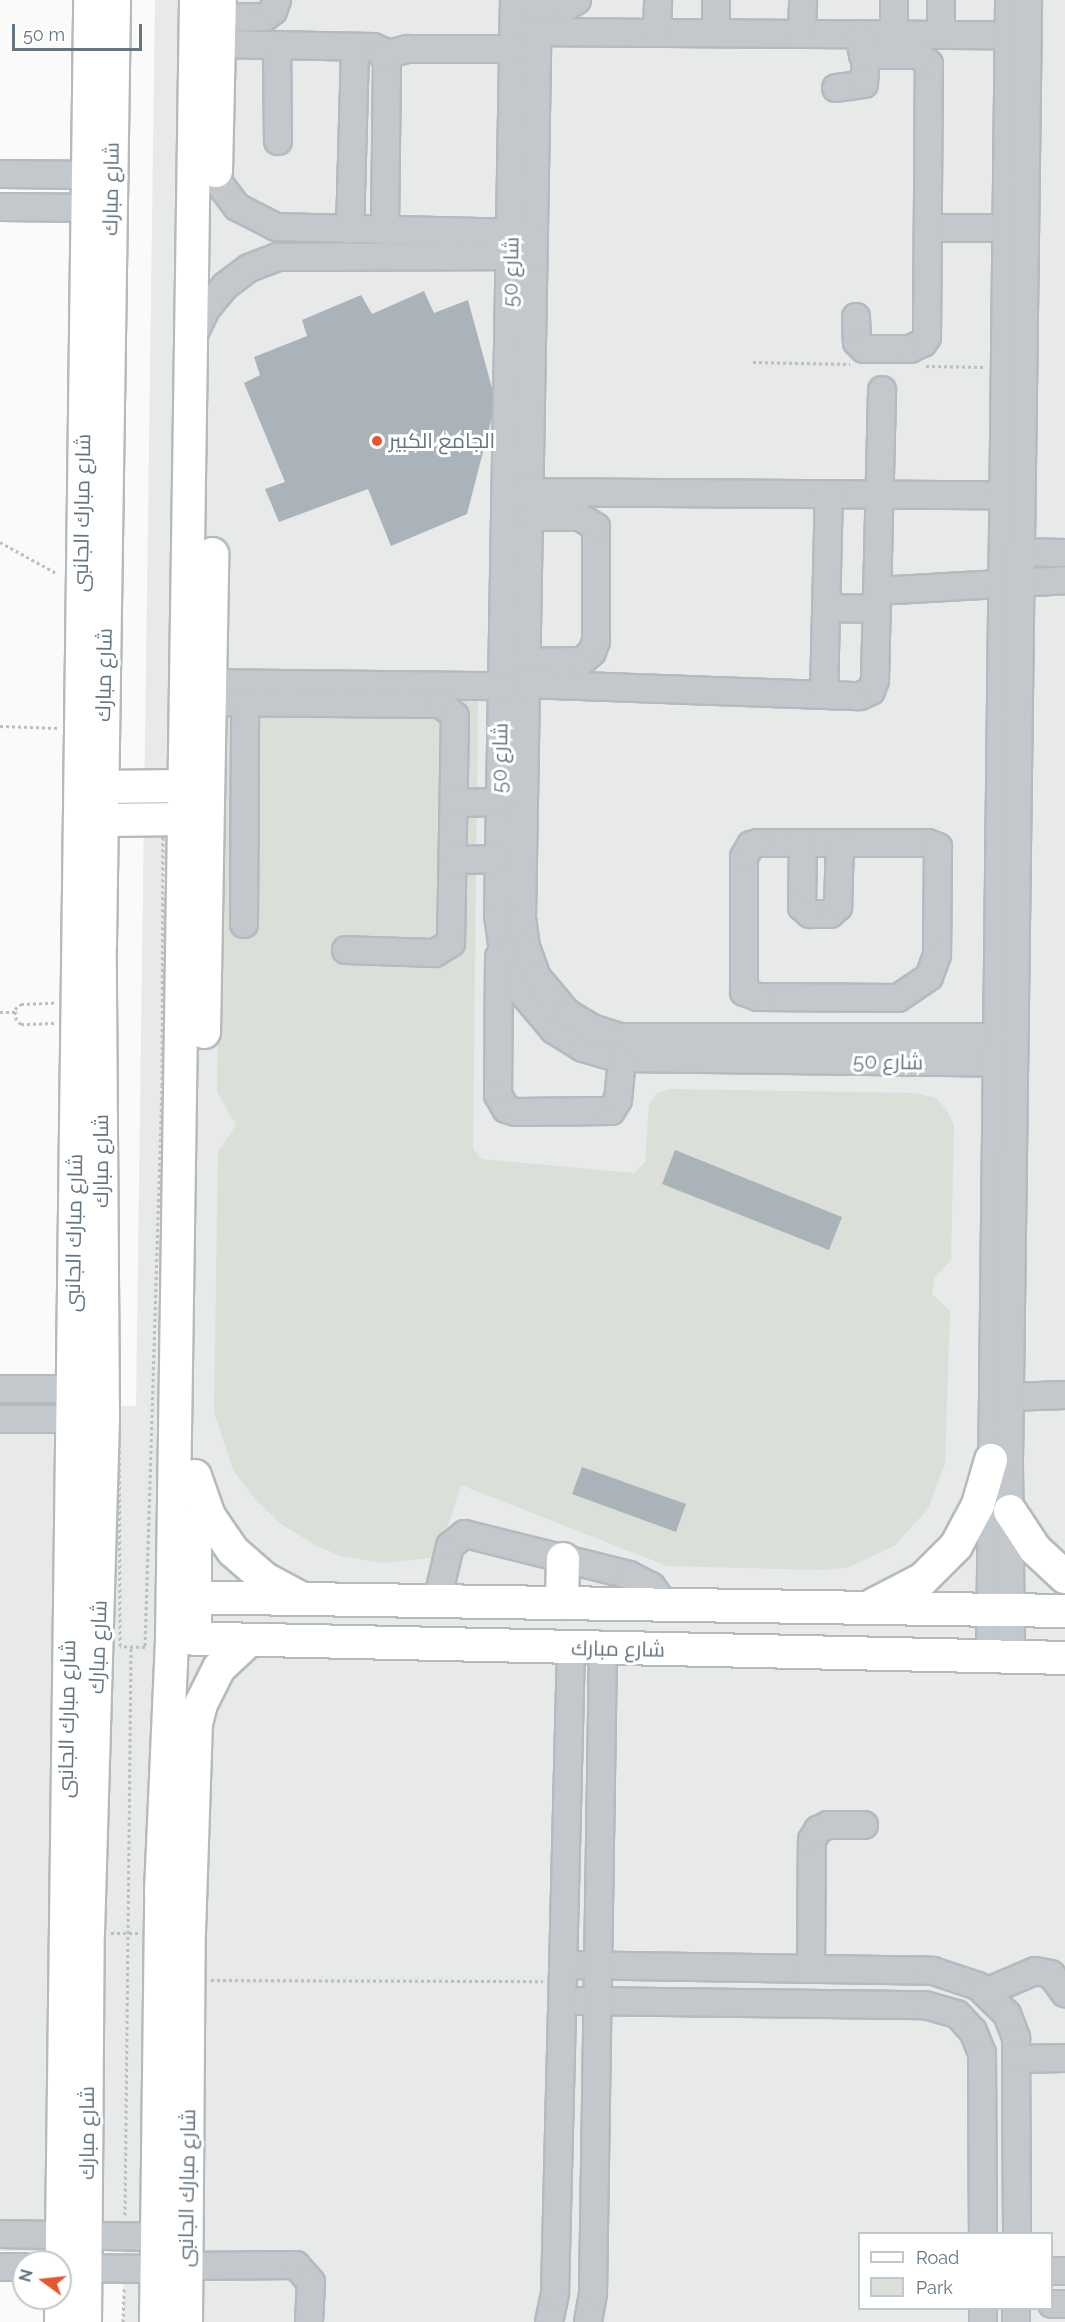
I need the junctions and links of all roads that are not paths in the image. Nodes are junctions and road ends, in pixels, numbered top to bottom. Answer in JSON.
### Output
{"nodes":[{"id":1,"x":90,"y":0,"type":"edge"},
{"id":2,"x":114,"y":0,"type":"edge"},
{"id":3,"x":277,"y":0,"type":"edge"},
{"id":4,"x":577,"y":0,"type":"edge"},
{"id":5,"x":658,"y":0,"type":"edge"},
{"id":6,"x":717,"y":0,"type":"edge"},
{"id":7,"x":803,"y":0,"type":"edge"},
{"id":8,"x":894,"y":0,"type":"edge"},
{"id":9,"x":941,"y":0,"type":"edge"},
{"id":10,"x":1009,"y":0,"type":"edge"},
{"id":11,"x":1028,"y":0,"type":"edge"},
{"id":12,"x":530,"y":2,"type":"edge"},
{"id":13,"x":210,"y":16,"type":"edge"},
{"id":14,"x":537,"y":32,"type":"junction"},
{"id":15,"x":657,"y":33,"type":"junction"},
{"id":16,"x":716,"y":33,"type":"junction"},
{"id":17,"x":802,"y":33,"type":"junction"},
{"id":18,"x":894,"y":34,"type":"junction"},
{"id":19,"x":940,"y":34,"type":"junction"},
{"id":20,"x":1008,"y":35,"type":"junction"},
{"id":21,"x":862,"y":44,"type":"junction"},
{"id":22,"x":277,"y":45,"type":"junction"},
{"id":23,"x":355,"y":47,"type":"junction"},
{"id":24,"x":514,"y":49,"type":"junction"},
{"id":25,"x":385,"y":55,"type":"junction"},
{"id":26,"x":836,"y":88,"type":"dead end"},
{"id":27,"x":278,"y":141,"type":"dead end"},
{"id":28,"x":0,"y":174,"type":"edge"},
{"id":29,"x":100,"y":175,"type":"junction"},
{"id":30,"x":216,"y":179,"type":"junction"},
{"id":31,"x":0,"y":207,"type":"edge"},
{"id":32,"x":99,"y":208,"type":"junction"},
{"id":33,"x":928,"y":228,"type":"junction"},
{"id":34,"x":1005,"y":228,"type":"junction"},
{"id":35,"x":350,"y":230,"type":"junction"},
{"id":36,"x":385,"y":231,"type":"junction"},
{"id":37,"x":522,"y":245,"type":"junction"},
{"id":38,"x":204,"y":252,"type":"junction"},
{"id":39,"x":214,"y":297,"type":"junction"},
{"id":40,"x":856,"y":317,"type":"dead end"},
{"id":41,"x":193,"y":336,"type":"junction"},
{"id":42,"x":882,"y":390,"type":"dead end"},
{"id":43,"x":529,"y":492,"type":"junction"},
{"id":44,"x":829,"y":495,"type":"junction"},
{"id":45,"x":1001,"y":495,"type":"junction"},
{"id":46,"x":880,"y":496,"type":"junction"},
{"id":47,"x":94,"y":516,"type":"junction"},
{"id":48,"x":529,"y":517,"type":"junction"},
{"id":49,"x":1010,"y":552,"type":"junction"},
{"id":50,"x":1065,"y":553,"type":"edge"},
{"id":51,"x":1065,"y":579,"type":"edge"},
{"id":52,"x":1010,"y":581,"type":"junction"},
{"id":53,"x":877,"y":600,"type":"junction"},
{"id":54,"x":826,"y":608,"type":"junction"},
{"id":55,"x":518,"y":677,"type":"junction"},
{"id":56,"x":203,"y":689,"type":"junction"},
{"id":57,"x":824,"y":695,"type":"junction"},
{"id":58,"x":245,"y":702,"type":"junction"},
{"id":59,"x":513,"y":716,"type":"junction"},
{"id":60,"x":186,"y":786,"type":"junction"},
{"id":61,"x":102,"y":787,"type":"junction"},
{"id":62,"x":455,"y":802,"type":"junction"},
{"id":63,"x":500,"y":802,"type":"junction"},
{"id":64,"x":109,"y":820,"type":"junction"},
{"id":65,"x":174,"y":820,"type":"junction"},
{"id":66,"x":803,"y":843,"type":"junction"},
{"id":67,"x":840,"y":843,"type":"junction"},
{"id":68,"x":499,"y":859,"type":"junction"},
{"id":69,"x":454,"y":860,"type":"junction"},
{"id":70,"x":244,"y":924,"type":"dead end"},
{"id":71,"x":499,"y":933,"type":"junction"},
{"id":72,"x":346,"y":950,"type":"dead end"},
{"id":73,"x":836,"y":998,"type":"junction"},
{"id":74,"x":1006,"y":1037,"type":"junction"},
{"id":75,"x":834,"y":1038,"type":"junction"},
{"id":76,"x":673,"y":1049,"type":"junction"},
{"id":77,"x":622,"y":1059,"type":"junction"},
{"id":78,"x":1005,"y":1063,"type":"junction"},
{"id":79,"x":191,"y":1130,"type":"junction"},
{"id":80,"x":0,"y":1389,"type":"edge"},
{"id":81,"x":1065,"y":1395,"type":"edge"},
{"id":82,"x":1010,"y":1396,"type":"junction"},
{"id":83,"x":71,"y":1404,"type":"junction"},
{"id":84,"x":103,"y":1404,"type":"junction"},
{"id":85,"x":0,"y":1419,"type":"edge"},
{"id":86,"x":1000,"y":1460,"type":"junction"},
{"id":87,"x":195,"y":1476,"type":"junction"},
{"id":88,"x":1010,"y":1510,"type":"junction"},
{"id":89,"x":562,"y":1559,"type":"junction"},
{"id":90,"x":1065,"y":1577,"type":"edge"},
{"id":91,"x":183,"y":1597,"type":"junction"},
{"id":92,"x":302,"y":1598,"type":"junction"},
{"id":93,"x":437,"y":1601,"type":"junction"},
{"id":94,"x":484,"y":1602,"type":"junction"},
{"id":95,"x":562,"y":1604,"type":"junction"},
{"id":96,"x":665,"y":1605,"type":"junction"},
{"id":97,"x":861,"y":1609,"type":"junction"},
{"id":98,"x":1000,"y":1611,"type":"junction"},
{"id":99,"x":1065,"y":1611,"type":"edge"},
{"id":100,"x":183,"y":1639,"type":"junction"},
{"id":101,"x":248,"y":1641,"type":"junction"},
{"id":102,"x":483,"y":1647,"type":"junction"},
{"id":103,"x":572,"y":1648,"type":"junction"},
{"id":104,"x":603,"y":1649,"type":"junction"},
{"id":105,"x":1000,"y":1657,"type":"junction"},
{"id":106,"x":1065,"y":1658,"type":"edge"},
{"id":107,"x":864,"y":1825,"type":"dead end"},
{"id":108,"x":175,"y":1932,"type":"junction"},
{"id":109,"x":598,"y":1965,"type":"junction"},
{"id":110,"x":811,"y":1969,"type":"junction"},
{"id":111,"x":563,"y":1982,"type":"junction"},
{"id":112,"x":986,"y":1992,"type":"junction"},
{"id":113,"x":1065,"y":1993,"type":"edge"},
{"id":114,"x":597,"y":2001,"type":"junction"},
{"id":115,"x":1065,"y":2058,"type":"edge"},
{"id":116,"x":1018,"y":2059,"type":"junction"},
{"id":117,"x":983,"y":2232,"type":"edge"},
{"id":118,"x":1017,"y":2232,"type":"edge"},
{"id":119,"x":0,"y":2234,"type":"edge"},
{"id":120,"x":74,"y":2236,"type":"junction"},
{"id":121,"x":158,"y":2237,"type":"junction"},
{"id":122,"x":72,"y":2250,"type":"edge"},
{"id":123,"x":72,"y":2268,"type":"edge"},
{"id":124,"x":172,"y":2268,"type":"junction"},
{"id":125,"x":72,"y":2278,"type":"edge"},
{"id":126,"x":85,"y":2322,"type":"edge"},
{"id":127,"x":156,"y":2322,"type":"edge"},
{"id":128,"x":186,"y":2322,"type":"edge"},
{"id":129,"x":309,"y":2322,"type":"edge"},
{"id":130,"x":549,"y":2322,"type":"edge"},
{"id":131,"x":588,"y":2322,"type":"edge"}],
"edges":[{"from":1,"to":29,"type":"main road"},
{"from":2,"to":29,"type":"main road","name":"شارع مبارك"},
{"from":3,"to":13,"type":"street"},
{"from":4,"to":12,"type":"street"},
{"from":5,"to":15,"type":"street"},
{"from":6,"to":16,"type":"street"},
{"from":7,"to":17,"type":"street"},
{"from":8,"to":18,"type":"street"},
{"from":9,"to":19,"type":"street"},
{"from":10,"to":20,"type":"street"},
{"from":11,"to":49,"type":"street"},
{"from":12,"to":14,"type":"street","name":"شارع 50"},
{"from":12,"to":24,"type":"street","name":"شارع 50"},
{"from":13,"to":22,"type":"street"},
{"from":13,"to":30,"type":"main road"},
{"from":13,"to":38,"type":"main road"},
{"from":14,"to":15,"type":"street"},
{"from":14,"to":37,"type":"street","name":"شارع 50"},
{"from":15,"to":16,"type":"street"},
{"from":16,"to":17,"type":"street"},
{"from":17,"to":21,"type":"street"},
{"from":18,"to":19,"type":"street"},
{"from":18,"to":21,"type":"street"},
{"from":19,"to":20,"type":"street"},
{"from":20,"to":34,"type":"street"},
{"from":21,"to":26,"type":"street"},
{"from":21,"to":33,"type":"street"},
{"from":22,"to":23,"type":"street"},
{"from":22,"to":27,"type":"street"},
{"from":23,"to":25,"type":"street"},
{"from":23,"to":35,"type":"street"},
{"from":24,"to":25,"type":"street"},
{"from":24,"to":37,"type":"street","name":"شارع 50"},
{"from":25,"to":36,"type":"street"},
{"from":28,"to":29,"type":"street"},
{"from":29,"to":32,"type":"main road","name":"شارع مبارك"},
{"from":30,"to":35,"type":"street"},
{"from":30,"to":38,"type":"main road"},
{"from":31,"to":32,"type":"street"},
{"from":32,"to":47,"type":"main road","name":"شارع مبارك"},
{"from":33,"to":34,"type":"street"},
{"from":33,"to":40,"type":"street"},
{"from":34,"to":45,"type":"street"},
{"from":35,"to":36,"type":"street"},
{"from":36,"to":37,"type":"street"},
{"from":37,"to":39,"type":"street"},
{"from":37,"to":43,"type":"street","name":"شارع 50"},
{"from":37,"to":55,"type":"street","name":"شارع 50"},
{"from":38,"to":39,"type":"main road"},
{"from":38,"to":41,"type":"main road"},
{"from":39,"to":41,"type":"street"},
{"from":39,"to":56,"type":"main road"},
{"from":41,"to":56,"type":"main road"},
{"from":42,"to":46,"type":"street"},
{"from":43,"to":44,"type":"street"},
{"from":43,"to":48,"type":"street","name":"شارع 50"},
{"from":44,"to":46,"type":"street"},
{"from":44,"to":54,"type":"street"},
{"from":45,"to":46,"type":"street"},
{"from":45,"to":49,"type":"street"},
{"from":46,"to":53,"type":"street"},
{"from":47,"to":61,"type":"main road","name":"شارع مبارك"},
{"from":47,"to":83,"type":"main road","name":"شارع مبارك الجانبى"},
{"from":48,"to":55,"type":"street","name":"شارع 50"},
{"from":48,"to":55,"type":"street"},
{"from":49,"to":50,"type":"street"},
{"from":49,"to":52,"type":"street"},
{"from":51,"to":52,"type":"street"},
{"from":52,"to":53,"type":"street"},
{"from":52,"to":74,"type":"street"},
{"from":53,"to":54,"type":"street"},
{"from":53,"to":57,"type":"street"},
{"from":54,"to":57,"type":"street"},
{"from":55,"to":56,"type":"street"},
{"from":55,"to":57,"type":"street"},
{"from":55,"to":59,"type":"street","name":"شارع 50"},
{"from":56,"to":58,"type":"street"},
{"from":56,"to":60,"type":"main road"},
{"from":56,"to":79,"type":"main road"},
{"from":58,"to":62,"type":"street"},
{"from":58,"to":70,"type":"street"},
{"from":59,"to":63,"type":"street","name":"شارع 50"},
{"from":59,"to":76,"type":"street","name":"شارع 50"},
{"from":60,"to":61,"type":"main road"},
{"from":60,"to":65,"type":"main road"},
{"from":61,"to":64,"type":"main road","name":"شارع مبارك"},
{"from":62,"to":63,"type":"street"},
{"from":62,"to":69,"type":"street"},
{"from":63,"to":68,"type":"street","name":"شارع 50"},
{"from":64,"to":65,"type":"main road"},
{"from":64,"to":84,"type":"main road","name":"شارع مبارك"},
{"from":65,"to":79,"type":"main road"},
{"from":66,"to":67,"type":"street"},
{"from":66,"to":67,"type":"street"},
{"from":66,"to":73,"type":"street"},
{"from":67,"to":73,"type":"street"},
{"from":68,"to":69,"type":"street"},
{"from":68,"to":71,"type":"street","name":"شارع 50"},
{"from":69,"to":72,"type":"street"},
{"from":71,"to":77,"type":"street","name":"شارع 50"},
{"from":71,"to":77,"type":"street"},
{"from":73,"to":75,"type":"street"},
{"from":74,"to":75,"type":"street","name":"شارع 50"},
{"from":74,"to":78,"type":"street"},
{"from":75,"to":76,"type":"street","name":"شارع 50"},
{"from":76,"to":77,"type":"street","name":"شارع 50"},
{"from":76,"to":78,"type":"street","name":"شارع 50"},
{"from":78,"to":82,"type":"street"},
{"from":78,"to":86,"type":"street"},
{"from":79,"to":87,"type":"main road"},
{"from":79,"to":91,"type":"main road"},
{"from":80,"to":83,"type":"street"},
{"from":81,"to":82,"type":"street"},
{"from":82,"to":86,"type":"street"},
{"from":83,"to":84,"type":"street"},
{"from":83,"to":85,"type":"street"},
{"from":83,"to":120,"type":"main road","name":"شارع مبارك الجانبى"},
{"from":84,"to":120,"type":"main road","name":"شارع مبارك"},
{"from":86,"to":88,"type":"street"},
{"from":86,"to":97,"type":"main road"},
{"from":86,"to":98,"type":"street"},
{"from":87,"to":91,"type":"main road"},
{"from":87,"to":92,"type":"main road"},
{"from":88,"to":90,"type":"main road"},
{"from":88,"to":98,"type":"street"},
{"from":89,"to":93,"type":"street"},
{"from":89,"to":95,"type":"main road"},
{"from":89,"to":96,"type":"street"},
{"from":91,"to":92,"type":"main road"},
{"from":91,"to":100,"type":"main road"},
{"from":92,"to":93,"type":"main road"},
{"from":93,"to":94,"type":"main road"},
{"from":94,"to":95,"type":"main road"},
{"from":94,"to":102,"type":"main road"},
{"from":95,"to":96,"type":"main road"},
{"from":96,"to":97,"type":"main road"},
{"from":97,"to":98,"type":"main road"},
{"from":98,"to":99,"type":"main road"},
{"from":98,"to":105,"type":"street"},
{"from":100,"to":101,"type":"main road","name":"شارع مبارك"},
{"from":100,"to":108,"type":"main road"},
{"from":101,"to":102,"type":"main road","name":"شارع مبارك"},
{"from":101,"to":108,"type":"main road","name":"شارع مبارك الجانبى"},
{"from":102,"to":103,"type":"main road","name":"شارع مبارك"},
{"from":103,"to":104,"type":"main road","name":"شارع مبارك"},
{"from":103,"to":111,"type":"street"},
{"from":104,"to":105,"type":"main road","name":"شارع مبارك"},
{"from":104,"to":109,"type":"street"},
{"from":105,"to":106,"type":"main road","name":"شارع مبارك"},
{"from":107,"to":110,"type":"street"},
{"from":108,"to":121,"type":"main road"},
{"from":108,"to":124,"type":"main road","name":"شارع مبارك الجانبى"},
{"from":109,"to":110,"type":"street"},
{"from":109,"to":111,"type":"street"},
{"from":109,"to":114,"type":"street"},
{"from":110,"to":112,"type":"street"},
{"from":111,"to":114,"type":"street"},
{"from":111,"to":130,"type":"street"},
{"from":112,"to":113,"type":"street"},
{"from":112,"to":116,"type":"street"},
{"from":114,"to":117,"type":"street"},
{"from":114,"to":131,"type":"street"},
{"from":115,"to":116,"type":"street"},
{"from":116,"to":118,"type":"street"},
{"from":119,"to":120,"type":"street"},
{"from":120,"to":121,"type":"street"},
{"from":120,"to":122,"type":"main road","name":"شارع مبارك"},
{"from":121,"to":124,"type":"main road"},
{"from":123,"to":124,"type":"street"},
{"from":124,"to":127,"type":"main road"},
{"from":124,"to":128,"type":"main road","name":"شارع مبارك الجانبى"},
{"from":124,"to":129,"type":"street"},
{"from":125,"to":126,"type":"main road","name":"شارع مبارك"}]}
